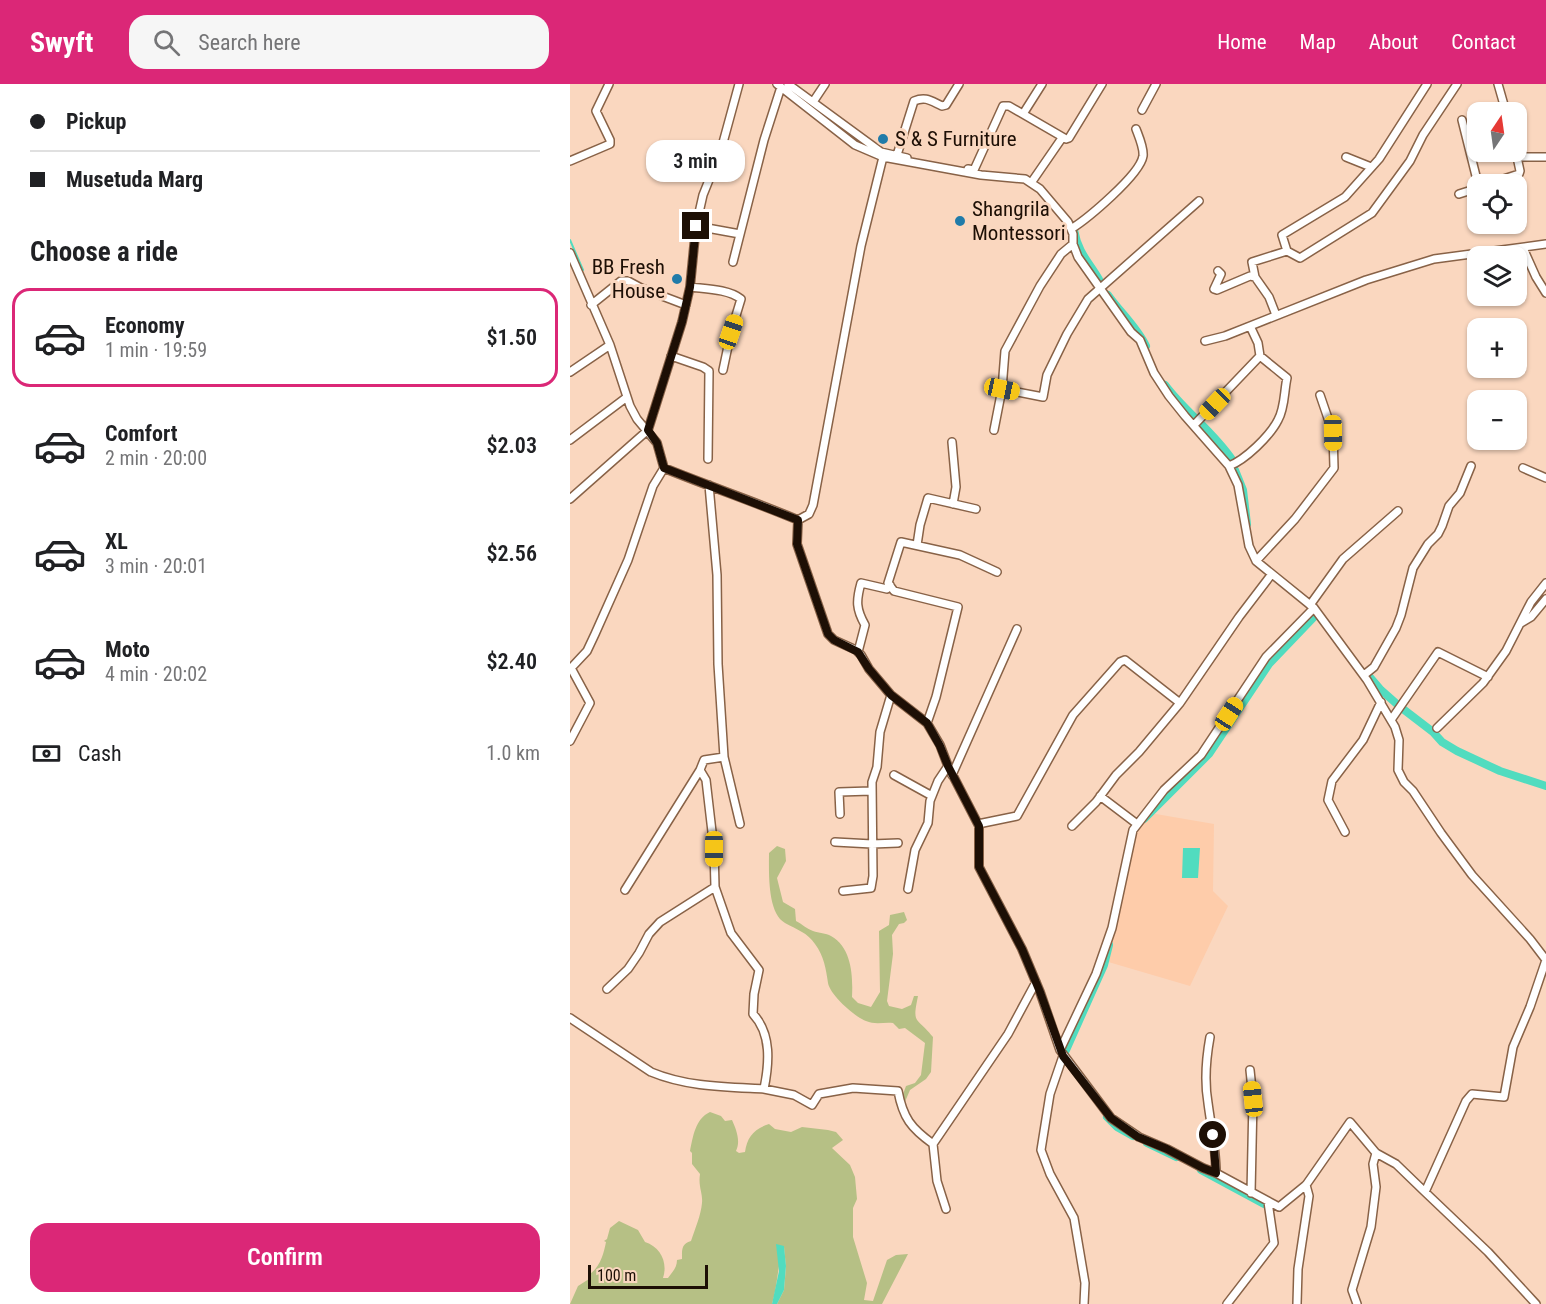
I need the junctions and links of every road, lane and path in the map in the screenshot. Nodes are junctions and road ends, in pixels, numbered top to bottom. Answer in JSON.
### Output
{"nodes":[{"id":1,"x":609,"y":84,"type":"edge"},
{"id":2,"x":739,"y":84,"type":"edge"},
{"id":3,"x":825,"y":84,"type":"edge"},
{"id":4,"x":959,"y":84,"type":"edge"},
{"id":5,"x":1042,"y":84,"type":"edge"},
{"id":6,"x":1102,"y":84,"type":"edge"},
{"id":7,"x":1156,"y":84,"type":"edge"},
{"id":8,"x":1427,"y":84,"type":"edge"},
{"id":9,"x":1457,"y":84,"type":"edge"},
{"id":10,"x":1498,"y":84,"type":"edge"},
{"id":11,"x":782,"y":85,"type":"edge"},
{"id":12,"x":813,"y":102,"type":"junction"},
{"id":13,"x":1503,"y":102,"type":"edge"},
{"id":14,"x":1142,"y":110,"type":"dead end"},
{"id":15,"x":1023,"y":114,"type":"junction"},
{"id":16,"x":1462,"y":120,"type":"dead end"},
{"id":17,"x":1136,"y":129,"type":"dead end"},
{"id":18,"x":1062,"y":138,"type":"junction"},
{"id":19,"x":897,"y":155,"type":"junction"},
{"id":20,"x":1527,"y":155,"type":"edge"},
{"id":21,"x":1346,"y":156,"type":"dead end"},
{"id":22,"x":883,"y":157,"type":"junction"},
{"id":23,"x":1546,"y":157,"type":"edge"},
{"id":24,"x":570,"y":161,"type":"edge"},
{"id":25,"x":1371,"y":167,"type":"junction"},
{"id":26,"x":1475,"y":174,"type":"edge"},
{"id":27,"x":1031,"y":183,"type":"junction"},
{"id":28,"x":1467,"y":191,"type":"edge"},
{"id":29,"x":1459,"y":194,"type":"dead end"},
{"id":30,"x":1199,"y":201,"type":"dead end"},
{"id":31,"x":696,"y":226,"type":"junction"},
{"id":32,"x":1071,"y":229,"type":"junction"},
{"id":33,"x":740,"y":234,"type":"junction"},
{"id":34,"x":1073,"y":244,"type":"junction"},
{"id":35,"x":1546,"y":244,"type":"edge"},
{"id":36,"x":1527,"y":247,"type":"edge"},
{"id":37,"x":1287,"y":251,"type":"junction"},
{"id":38,"x":570,"y":252,"type":"edge"},
{"id":39,"x":1467,"y":255,"type":"edge"},
{"id":40,"x":1527,"y":257,"type":"edge"},
{"id":41,"x":733,"y":262,"type":"dead end"},
{"id":42,"x":572,"y":267,"type":"edge"},
{"id":43,"x":1218,"y":272,"type":"dead end"},
{"id":44,"x":1255,"y":278,"type":"junction"},
{"id":45,"x":1100,"y":286,"type":"junction"},
{"id":46,"x":690,"y":287,"type":"junction"},
{"id":47,"x":1546,"y":293,"type":"edge"},
{"id":48,"x":591,"y":305,"type":"junction"},
{"id":49,"x":686,"y":305,"type":"junction"},
{"id":50,"x":1276,"y":315,"type":"junction"},
{"id":51,"x":1250,"y":326,"type":"junction"},
{"id":52,"x":1205,"y":341,"type":"dead end"},
{"id":53,"x":609,"y":345,"type":"junction"},
{"id":54,"x":671,"y":356,"type":"junction"},
{"id":55,"x":1260,"y":356,"type":"junction"},
{"id":56,"x":723,"y":370,"type":"dead end"},
{"id":57,"x":570,"y":372,"type":"edge"},
{"id":58,"x":1002,"y":389,"type":"junction"},
{"id":59,"x":1320,"y":395,"type":"dead end"},
{"id":60,"x":627,"y":397,"type":"junction"},
{"id":61,"x":1196,"y":423,"type":"junction"},
{"id":62,"x":648,"y":430,"type":"junction"},
{"id":63,"x":994,"y":430,"type":"dead end"},
{"id":64,"x":570,"y":440,"type":"edge"},
{"id":65,"x":952,"y":442,"type":"dead end"},
{"id":66,"x":708,"y":459,"type":"dead end"},
{"id":67,"x":1229,"y":466,"type":"junction"},
{"id":68,"x":1471,"y":466,"type":"dead end"},
{"id":69,"x":664,"y":468,"type":"junction"},
{"id":70,"x":1523,"y":468,"type":"dead end"},
{"id":71,"x":1546,"y":478,"type":"edge"},
{"id":72,"x":709,"y":485,"type":"junction"},
{"id":73,"x":570,"y":499,"type":"edge"},
{"id":74,"x":953,"y":504,"type":"junction"},
{"id":75,"x":976,"y":509,"type":"dead end"},
{"id":76,"x":1398,"y":511,"type":"dead end"},
{"id":77,"x":798,"y":520,"type":"junction"},
{"id":78,"x":917,"y":545,"type":"junction"},
{"id":79,"x":1256,"y":561,"type":"junction"},
{"id":80,"x":997,"y":572,"type":"dead end"},
{"id":81,"x":1271,"y":575,"type":"junction"},
{"id":82,"x":1546,"y":583,"type":"edge"},
{"id":83,"x":890,"y":585,"type":"junction"},
{"id":84,"x":1546,"y":599,"type":"edge"},
{"id":85,"x":1312,"y":606,"type":"junction"},
{"id":86,"x":1519,"y":625,"type":"junction"},
{"id":87,"x":1017,"y":629,"type":"dead end"},
{"id":88,"x":858,"y":652,"type":"junction"},
{"id":89,"x":1364,"y":675,"type":"junction"},
{"id":90,"x":1488,"y":677,"type":"junction"},
{"id":91,"x":891,"y":695,"type":"junction"},
{"id":92,"x":1381,"y":702,"type":"junction"},
{"id":93,"x":1180,"y":704,"type":"junction"},
{"id":94,"x":1391,"y":720,"type":"junction"},
{"id":95,"x":927,"y":723,"type":"junction"},
{"id":96,"x":1437,"y":728,"type":"dead end"},
{"id":97,"x":570,"y":741,"type":"edge"},
{"id":98,"x":724,"y":756,"type":"junction"},
{"id":99,"x":948,"y":766,"type":"junction"},
{"id":100,"x":700,"y":770,"type":"junction"},
{"id":101,"x":894,"y":775,"type":"dead end"},
{"id":102,"x":952,"y":775,"type":"junction"},
{"id":103,"x":871,"y":791,"type":"junction"},
{"id":104,"x":932,"y":796,"type":"junction"},
{"id":105,"x":1100,"y":796,"type":"junction"},
{"id":106,"x":840,"y":814,"type":"dead end"},
{"id":107,"x":740,"y":824,"type":"dead end"},
{"id":108,"x":978,"y":824,"type":"junction"},
{"id":109,"x":1137,"y":824,"type":"junction"},
{"id":110,"x":1072,"y":826,"type":"dead end"},
{"id":111,"x":1344,"y":832,"type":"dead end"},
{"id":112,"x":835,"y":842,"type":"dead end"},
{"id":113,"x":898,"y":843,"type":"dead end"},
{"id":114,"x":872,"y":844,"type":"junction"},
{"id":115,"x":715,"y":886,"type":"junction"},
{"id":116,"x":908,"y":889,"type":"dead end"},
{"id":117,"x":625,"y":890,"type":"dead end"},
{"id":118,"x":843,"y":891,"type":"dead end"},
{"id":119,"x":1546,"y":960,"type":"edge"},
{"id":120,"x":1036,"y":981,"type":"junction"},
{"id":121,"x":607,"y":989,"type":"dead end"},
{"id":122,"x":570,"y":1018,"type":"edge"},
{"id":123,"x":1210,"y":1037,"type":"dead end"},
{"id":124,"x":1062,"y":1053,"type":"junction"},
{"id":125,"x":1250,"y":1070,"type":"dead end"},
{"id":126,"x":764,"y":1089,"type":"junction"},
{"id":127,"x":933,"y":1144,"type":"junction"},
{"id":128,"x":1376,"y":1153,"type":"junction"},
{"id":129,"x":1216,"y":1173,"type":"junction"},
{"id":130,"x":1306,"y":1185,"type":"junction"},
{"id":131,"x":1425,"y":1192,"type":"junction"},
{"id":132,"x":1251,"y":1194,"type":"junction"},
{"id":133,"x":1268,"y":1202,"type":"junction"},
{"id":134,"x":946,"y":1209,"type":"dead end"},
{"id":135,"x":1084,"y":1304,"type":"edge"},
{"id":136,"x":1227,"y":1304,"type":"edge"},
{"id":137,"x":1298,"y":1304,"type":"edge"},
{"id":138,"x":1357,"y":1304,"type":"edge"},
{"id":139,"x":1536,"y":1304,"type":"edge"}],
"edges":[{"from":1,"to":24,"type":"street"},
{"from":2,"to":31,"type":"street"},
{"from":3,"to":12,"type":"street"},
{"from":4,"to":19,"type":"street"},
{"from":5,"to":15,"type":"street"},
{"from":6,"to":18,"type":"street"},
{"from":7,"to":14,"type":"street"},
{"from":8,"to":25,"type":"street"},
{"from":9,"to":37,"type":"street"},
{"from":10,"to":13,"type":"street"},
{"from":11,"to":12,"type":"street"},
{"from":11,"to":22,"type":"street"},
{"from":11,"to":33,"type":"street"},
{"from":12,"to":19,"type":"street"},
{"from":15,"to":18,"type":"street"},
{"from":15,"to":19,"type":"street"},
{"from":16,"to":26,"type":"street"},
{"from":17,"to":32,"type":"street"},
{"from":18,"to":27,"type":"street"},
{"from":20,"to":23,"type":"street"},
{"from":21,"to":25,"type":"street"},
{"from":22,"to":27,"type":"street"},
{"from":22,"to":77,"type":"street"},
{"from":25,"to":37,"type":"street"},
{"from":27,"to":32,"type":"street"},
{"from":28,"to":29,"type":"street"},
{"from":30,"to":45,"type":"street"},
{"from":31,"to":33,"type":"street"},
{"from":31,"to":46,"type":"street"},
{"from":32,"to":34,"type":"street"},
{"from":33,"to":41,"type":"street"},
{"from":34,"to":45,"type":"street"},
{"from":34,"to":58,"type":"street"},
{"from":35,"to":36,"type":"street"},
{"from":37,"to":44,"type":"street"},
{"from":38,"to":42,"type":"street"},
{"from":39,"to":50,"type":"street"},
{"from":40,"to":47,"type":"street"},
{"from":42,"to":48,"type":"street"},
{"from":43,"to":44,"type":"street"},
{"from":44,"to":50,"type":"street"},
{"from":45,"to":58,"type":"street"},
{"from":45,"to":61,"type":"street"},
{"from":46,"to":49,"type":"street"},
{"from":46,"to":56,"type":"street"},
{"from":48,"to":49,"type":"street"},
{"from":48,"to":53,"type":"street"},
{"from":49,"to":54,"type":"street"},
{"from":50,"to":51,"type":"street"},
{"from":51,"to":52,"type":"street"},
{"from":51,"to":55,"type":"street"},
{"from":53,"to":57,"type":"street"},
{"from":53,"to":60,"type":"street"},
{"from":54,"to":62,"type":"street"},
{"from":54,"to":66,"type":"street"},
{"from":55,"to":61,"type":"street"},
{"from":55,"to":67,"type":"street"},
{"from":58,"to":63,"type":"street"},
{"from":59,"to":79,"type":"street"},
{"from":60,"to":62,"type":"street"},
{"from":60,"to":64,"type":"street"},
{"from":61,"to":67,"type":"street"},
{"from":62,"to":69,"type":"street"},
{"from":62,"to":73,"type":"street"},
{"from":65,"to":74,"type":"street"},
{"from":67,"to":79,"type":"street"},
{"from":68,"to":89,"type":"street"},
{"from":69,"to":72,"type":"street"},
{"from":69,"to":97,"type":"street"},
{"from":70,"to":71,"type":"street"},
{"from":72,"to":77,"type":"street"},
{"from":72,"to":98,"type":"street"},
{"from":74,"to":75,"type":"street"},
{"from":74,"to":78,"type":"street"},
{"from":76,"to":85,"type":"street"},
{"from":77,"to":88,"type":"street"},
{"from":78,"to":80,"type":"street"},
{"from":78,"to":83,"type":"street"},
{"from":79,"to":81,"type":"street"},
{"from":81,"to":85,"type":"street"},
{"from":81,"to":93,"type":"street"},
{"from":82,"to":86,"type":"street"},
{"from":83,"to":88,"type":"street"},
{"from":83,"to":95,"type":"street"},
{"from":84,"to":86,"type":"street"},
{"from":85,"to":89,"type":"street"},
{"from":85,"to":109,"type":"street"},
{"from":86,"to":90,"type":"street"},
{"from":87,"to":102,"type":"street"},
{"from":88,"to":91,"type":"street"},
{"from":89,"to":92,"type":"street"},
{"from":90,"to":94,"type":"street"},
{"from":90,"to":96,"type":"street"},
{"from":91,"to":95,"type":"street"},
{"from":91,"to":103,"type":"street"},
{"from":92,"to":94,"type":"street"},
{"from":92,"to":111,"type":"street"},
{"from":93,"to":105,"type":"street"},
{"from":93,"to":108,"type":"street"},
{"from":94,"to":119,"type":"street"},
{"from":95,"to":99,"type":"street"},
{"from":98,"to":100,"type":"street"},
{"from":98,"to":107,"type":"street"},
{"from":99,"to":102,"type":"street"},
{"from":99,"to":104,"type":"street"},
{"from":100,"to":115,"type":"street"},
{"from":100,"to":117,"type":"street"},
{"from":101,"to":104,"type":"street"},
{"from":102,"to":108,"type":"street"},
{"from":103,"to":106,"type":"street"},
{"from":103,"to":114,"type":"street"},
{"from":104,"to":116,"type":"street"},
{"from":105,"to":109,"type":"street"},
{"from":105,"to":110,"type":"street"},
{"from":108,"to":120,"type":"street"},
{"from":109,"to":124,"type":"street"},
{"from":112,"to":114,"type":"street"},
{"from":113,"to":114,"type":"street"},
{"from":114,"to":118,"type":"street"},
{"from":115,"to":121,"type":"street"},
{"from":115,"to":126,"type":"street"},
{"from":119,"to":131,"type":"street"},
{"from":120,"to":124,"type":"street"},
{"from":120,"to":127,"type":"street"},
{"from":122,"to":126,"type":"street"},
{"from":123,"to":129,"type":"street"},
{"from":124,"to":129,"type":"street"},
{"from":124,"to":135,"type":"street"},
{"from":125,"to":132,"type":"street"},
{"from":126,"to":127,"type":"street"},
{"from":127,"to":134,"type":"street"},
{"from":128,"to":130,"type":"street"},
{"from":128,"to":131,"type":"street"},
{"from":128,"to":138,"type":"street"},
{"from":129,"to":132,"type":"street"},
{"from":130,"to":133,"type":"street"},
{"from":130,"to":137,"type":"street"},
{"from":131,"to":139,"type":"street"},
{"from":132,"to":133,"type":"street"},
{"from":133,"to":136,"type":"street"}]}
